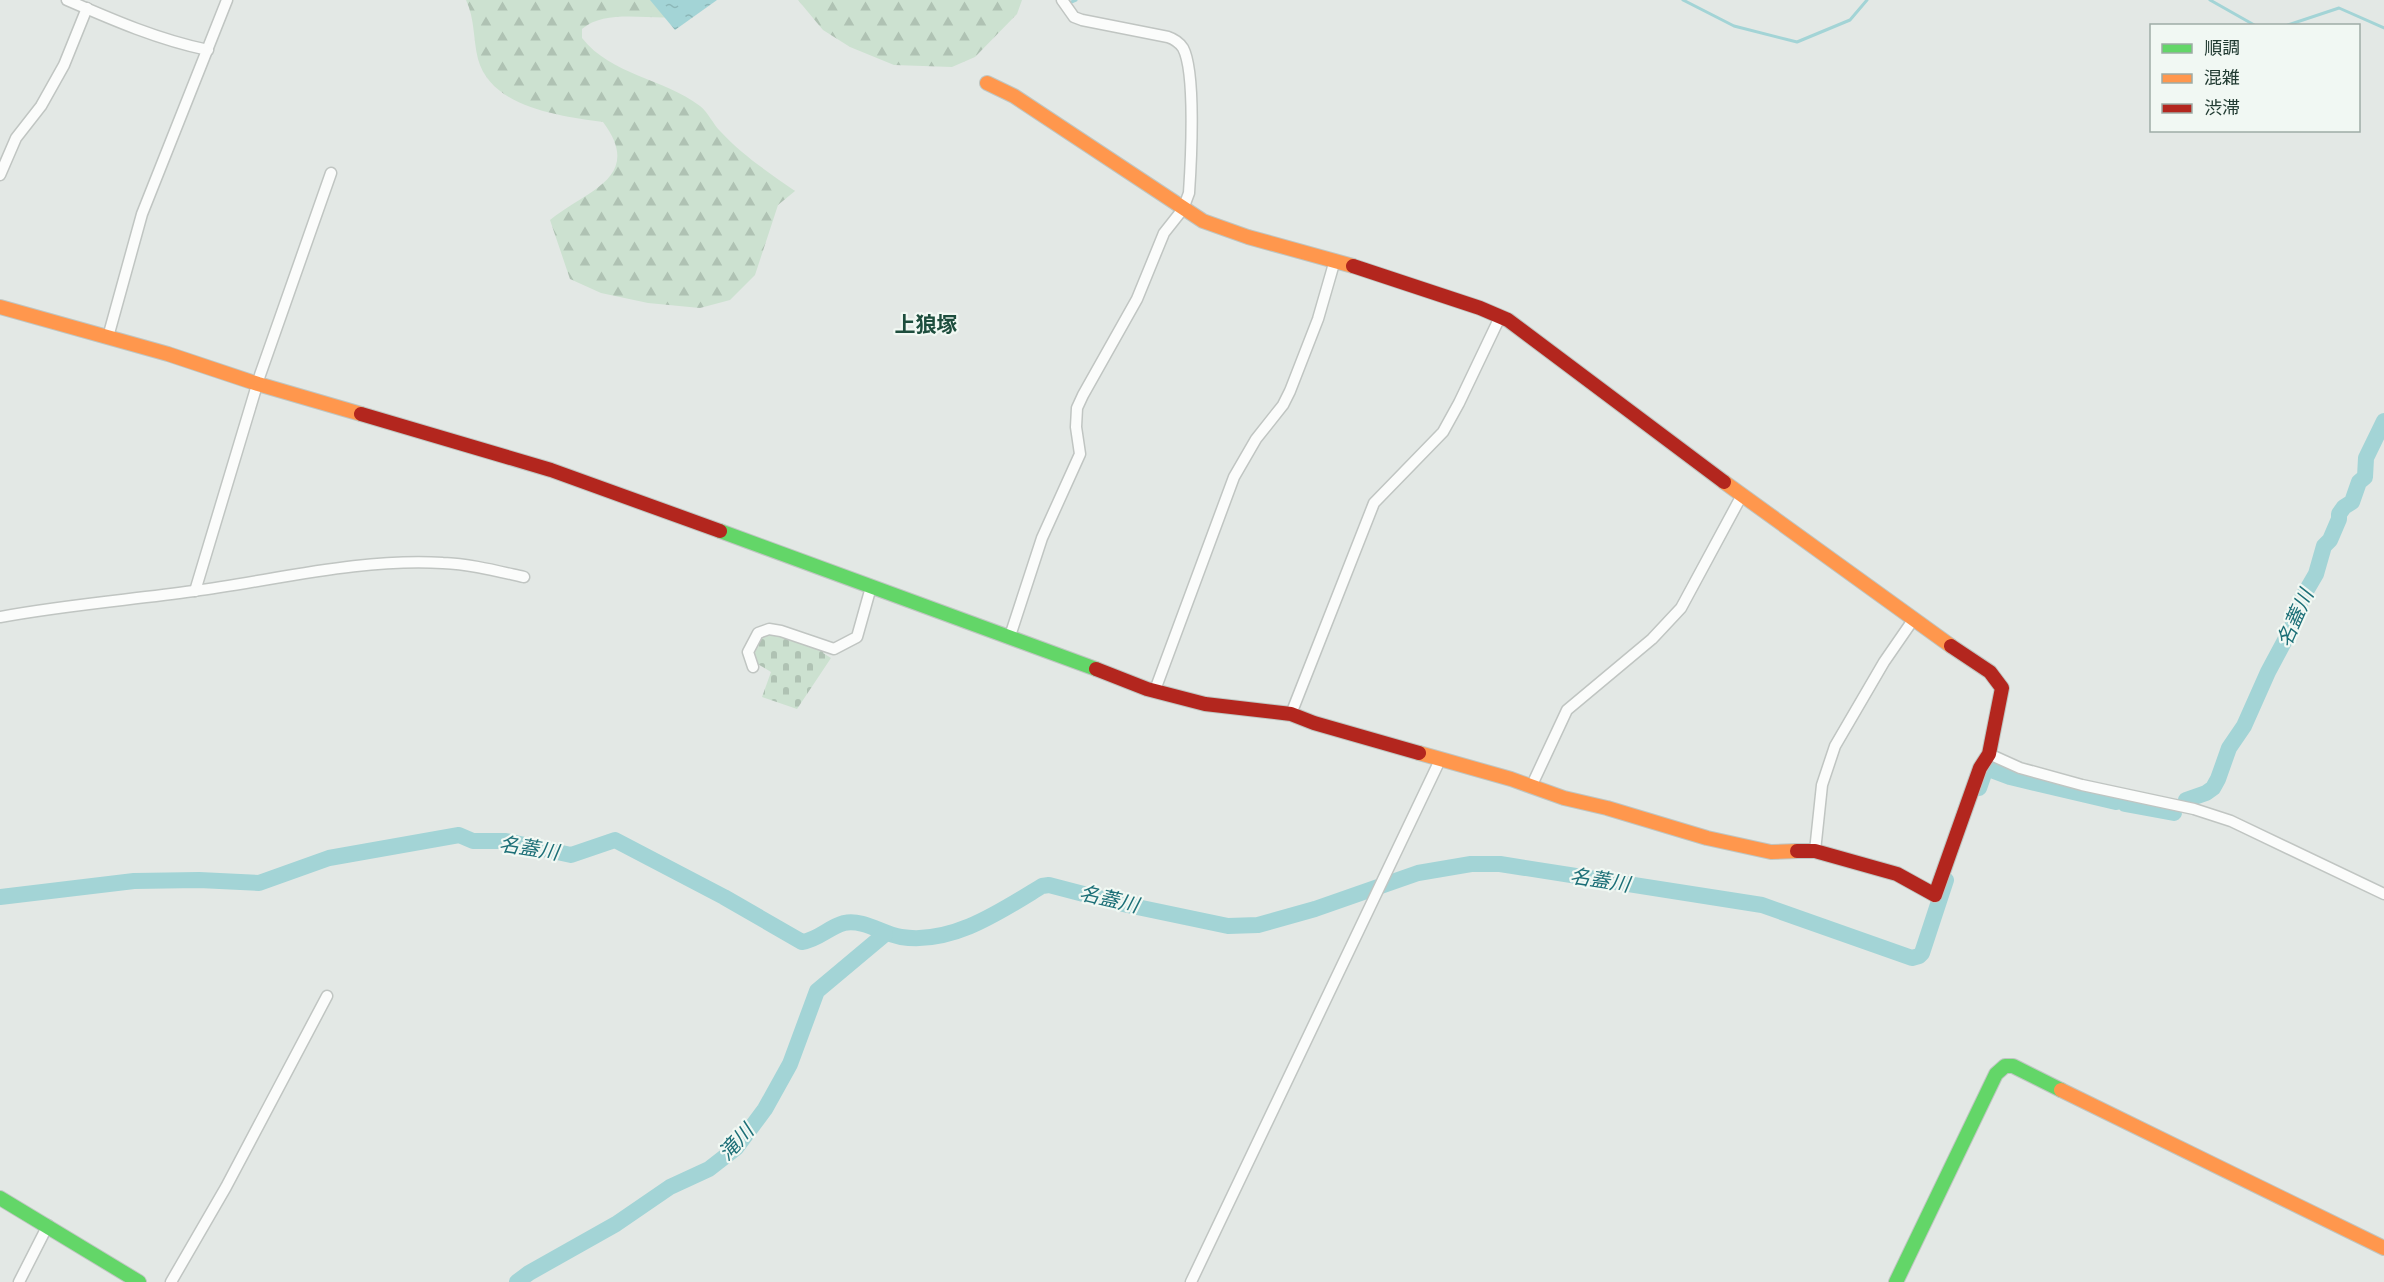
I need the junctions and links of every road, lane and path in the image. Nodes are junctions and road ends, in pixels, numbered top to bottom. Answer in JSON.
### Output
{"nodes":[{"id":1,"x":68,"y":0,"type":"edge"},
{"id":2,"x":227,"y":0,"type":"edge"},
{"id":3,"x":1062,"y":0,"type":"edge"},
{"id":4,"x":87,"y":8,"type":"junction"},
{"id":5,"x":208,"y":50,"type":"junction"},
{"id":6,"x":987,"y":83,"type":"dead end"},
{"id":7,"x":331,"y":172,"type":"dead end"},
{"id":8,"x":0,"y":175,"type":"edge"},
{"id":9,"x":1183,"y":209,"type":"junction"},
{"id":10,"x":1335,"y":260,"type":"junction"},
{"id":11,"x":0,"y":307,"type":"edge"},
{"id":12,"x":1500,"y":317,"type":"junction"},
{"id":13,"x":108,"y":337,"type":"junction"},
{"id":14,"x":258,"y":384,"type":"junction"},
{"id":15,"x":1742,"y":495,"type":"junction"},
{"id":16,"x":524,"y":577,"type":"dead end"},
{"id":17,"x":872,"y":587,"type":"junction"},
{"id":18,"x":195,"y":591,"type":"junction"},
{"id":19,"x":0,"y":617,"type":"edge"},
{"id":20,"x":1913,"y":620,"type":"junction"},
{"id":21,"x":1010,"y":636,"type":"junction"},
{"id":22,"x":753,"y":668,"type":"dead end"},
{"id":23,"x":1155,"y":690,"type":"junction"},
{"id":24,"x":1291,"y":714,"type":"junction"},
{"id":25,"x":1989,"y":754,"type":"junction"},
{"id":26,"x":1440,"y":760,"type":"junction"},
{"id":27,"x":1531,"y":787,"type":"junction"},
{"id":28,"x":1815,"y":851,"type":"junction"},
{"id":29,"x":2384,"y":894,"type":"edge"},
{"id":30,"x":327,"y":996,"type":"dead end"},
{"id":31,"x":0,"y":1197,"type":"edge"},
{"id":32,"x":48,"y":1226,"type":"junction"},
{"id":33,"x":2384,"y":1248,"type":"edge"},
{"id":34,"x":19,"y":1282,"type":"edge"},
{"id":35,"x":139,"y":1282,"type":"edge"},
{"id":36,"x":171,"y":1282,"type":"edge"},
{"id":37,"x":1191,"y":1282,"type":"edge"},
{"id":38,"x":1896,"y":1282,"type":"edge"}],
"edges":[{"from":1,"to":4,"type":"street"},
{"from":2,"to":5,"type":"street"},
{"from":3,"to":9,"type":"street"},
{"from":4,"to":5,"type":"street"},
{"from":4,"to":8,"type":"street"},
{"from":5,"to":13,"type":"street"},
{"from":6,"to":9,"type":"main road"},
{"from":7,"to":14,"type":"street"},
{"from":9,"to":10,"type":"main road"},
{"from":9,"to":21,"type":"street"},
{"from":10,"to":12,"type":"main road"},
{"from":10,"to":23,"type":"street"},
{"from":11,"to":13,"type":"main road"},
{"from":12,"to":15,"type":"main road"},
{"from":12,"to":24,"type":"street"},
{"from":13,"to":14,"type":"main road"},
{"from":14,"to":17,"type":"main road"},
{"from":14,"to":18,"type":"street"},
{"from":15,"to":20,"type":"main road"},
{"from":15,"to":27,"type":"street"},
{"from":16,"to":18,"type":"street"},
{"from":17,"to":21,"type":"main road"},
{"from":17,"to":22,"type":"street"},
{"from":18,"to":19,"type":"street"},
{"from":20,"to":25,"type":"main road"},
{"from":20,"to":28,"type":"street"},
{"from":21,"to":23,"type":"main road"},
{"from":23,"to":24,"type":"main road"},
{"from":24,"to":26,"type":"main road"},
{"from":25,"to":28,"type":"main road"},
{"from":25,"to":29,"type":"street"},
{"from":26,"to":27,"type":"main road"},
{"from":26,"to":37,"type":"street"},
{"from":27,"to":28,"type":"main road"},
{"from":30,"to":36,"type":"street"},
{"from":31,"to":32,"type":"main road"},
{"from":32,"to":34,"type":"street"},
{"from":32,"to":35,"type":"main road"},
{"from":33,"to":38,"type":"main road"}]}
